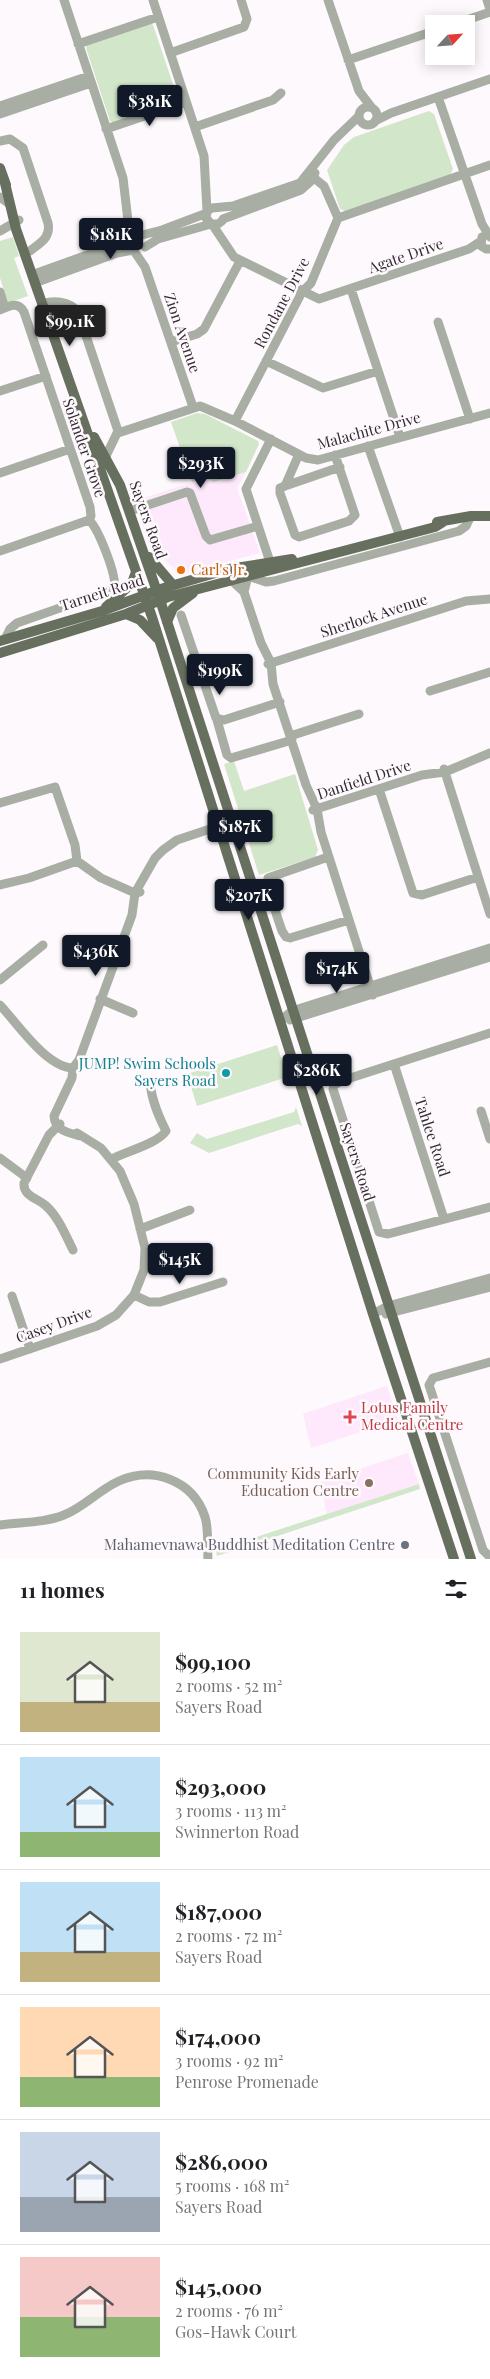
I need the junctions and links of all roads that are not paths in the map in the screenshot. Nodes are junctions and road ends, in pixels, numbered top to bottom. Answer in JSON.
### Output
{"nodes":[{"id":1,"x":64,"y":0,"type":"edge"},
{"id":2,"x":153,"y":0,"type":"edge"},
{"id":3,"x":241,"y":0,"type":"edge"},
{"id":4,"x":328,"y":0,"type":"edge"},
{"id":5,"x":487,"y":0,"type":"edge"},
{"id":6,"x":490,"y":10,"type":"edge"},
{"id":7,"x":475,"y":16,"type":"edge"},
{"id":8,"x":158,"y":17,"type":"junction"},
{"id":9,"x":425,"y":34,"type":"edge"},
{"id":10,"x":78,"y":44,"type":"junction"},
{"id":11,"x":170,"y":53,"type":"junction"},
{"id":12,"x":348,"y":60,"type":"junction"},
{"id":13,"x":90,"y":79,"type":"junction"},
{"id":14,"x":490,"y":79,"type":"edge"},
{"id":15,"x":359,"y":91,"type":"junction"},
{"id":16,"x":281,"y":93,"type":"dead end"},
{"id":17,"x":438,"y":97,"type":"junction"},
{"id":18,"x":186,"y":102,"type":"junction"},
{"id":19,"x":0,"y":106,"type":"edge"},
{"id":20,"x":373,"y":109,"type":"junction"},
{"id":21,"x":391,"y":113,"type":"junction"},
{"id":22,"x":0,"y":114,"type":"edge"},
{"id":23,"x":361,"y":117,"type":"junction"},
{"id":24,"x":375,"y":121,"type":"junction"},
{"id":25,"x":195,"y":128,"type":"junction"},
{"id":26,"x":106,"y":129,"type":"junction"},
{"id":27,"x":0,"y":141,"type":"edge"},
{"id":28,"x":490,"y":165,"type":"edge"},
{"id":29,"x":0,"y":168,"type":"edge"},
{"id":30,"x":465,"y":174,"type":"junction"},
{"id":31,"x":311,"y":175,"type":"junction"},
{"id":32,"x":4,"y":179,"type":"junction"},
{"id":33,"x":208,"y":194,"type":"junction"},
{"id":34,"x":4,"y":200,"type":"edge"},
{"id":35,"x":218,"y":208,"type":"junction"},
{"id":36,"x":207,"y":212,"type":"junction"},
{"id":37,"x":129,"y":218,"type":"junction"},
{"id":38,"x":338,"y":218,"type":"junction"},
{"id":39,"x":222,"y":220,"type":"junction"},
{"id":40,"x":211,"y":224,"type":"junction"},
{"id":41,"x":18,"y":225,"type":"junction"},
{"id":42,"x":1,"y":231,"type":"edge"},
{"id":43,"x":141,"y":235,"type":"junction"},
{"id":44,"x":223,"y":238,"type":"junction"},
{"id":45,"x":129,"y":239,"type":"junction"},
{"id":46,"x":486,"y":243,"type":"edge"},
{"id":47,"x":145,"y":247,"type":"junction"},
{"id":48,"x":30,"y":251,"type":"junction"},
{"id":49,"x":134,"y":251,"type":"junction"},
{"id":50,"x":490,"y":258,"type":"edge"},
{"id":51,"x":240,"y":261,"type":"junction"},
{"id":52,"x":145,"y":267,"type":"junction"},
{"id":53,"x":37,"y":277,"type":"junction"},
{"id":54,"x":351,"y":289,"type":"junction"},
{"id":55,"x":0,"y":292,"type":"edge"},
{"id":56,"x":302,"y":292,"type":"junction"},
{"id":57,"x":44,"y":303,"type":"junction"},
{"id":58,"x":2,"y":309,"type":"edge"},
{"id":59,"x":438,"y":322,"type":"dead end"},
{"id":60,"x":171,"y":342,"type":"junction"},
{"id":61,"x":266,"y":361,"type":"junction"},
{"id":62,"x":378,"y":371,"type":"junction"},
{"id":63,"x":46,"y":376,"type":"junction"},
{"id":64,"x":0,"y":391,"type":"edge"},
{"id":65,"x":193,"y":407,"type":"junction"},
{"id":66,"x":80,"y":410,"type":"junction"},
{"id":67,"x":490,"y":413,"type":"edge"},
{"id":68,"x":470,"y":419,"type":"junction"},
{"id":69,"x":235,"y":421,"type":"junction"},
{"id":70,"x":118,"y":433,"type":"junction"},
{"id":71,"x":400,"y":437,"type":"junction"},
{"id":72,"x":271,"y":439,"type":"junction"},
{"id":73,"x":368,"y":446,"type":"junction"},
{"id":74,"x":70,"y":449,"type":"junction"},
{"id":75,"x":299,"y":454,"type":"junction"},
{"id":76,"x":336,"y":455,"type":"junction"},
{"id":77,"x":105,"y":458,"type":"junction"},
{"id":78,"x":340,"y":467,"type":"junction"},
{"id":79,"x":0,"y":473,"type":"edge"},
{"id":80,"x":285,"y":486,"type":"junction"},
{"id":81,"x":130,"y":511,"type":"junction"},
{"id":82,"x":471,"y":516,"type":"junction"},
{"id":83,"x":490,"y":516,"type":"edge"},
{"id":84,"x":89,"y":520,"type":"junction"},
{"id":85,"x":258,"y":526,"type":"junction"},
{"id":86,"x":396,"y":534,"type":"junction"},
{"id":87,"x":142,"y":548,"type":"junction"},
{"id":88,"x":0,"y":551,"type":"edge"},
{"id":89,"x":331,"y":554,"type":"junction"},
{"id":90,"x":270,"y":562,"type":"junction"},
{"id":91,"x":136,"y":572,"type":"junction"},
{"id":92,"x":248,"y":576,"type":"junction"},
{"id":93,"x":231,"y":580,"type":"junction"},
{"id":94,"x":173,"y":585,"type":"junction"},
{"id":95,"x":196,"y":590,"type":"junction"},
{"id":96,"x":244,"y":592,"type":"junction"},
{"id":97,"x":158,"y":595,"type":"junction"},
{"id":98,"x":490,"y":599,"type":"edge"},
{"id":99,"x":146,"y":601,"type":"junction"},
{"id":100,"x":102,"y":610,"type":"junction"},
{"id":101,"x":126,"y":614,"type":"junction"},
{"id":102,"x":181,"y":616,"type":"dead end"},
{"id":103,"x":169,"y":627,"type":"junction"},
{"id":104,"x":188,"y":636,"type":"junction"},
{"id":105,"x":3,"y":640,"type":"edge"},
{"id":106,"x":159,"y":641,"type":"junction"},
{"id":107,"x":0,"y":653,"type":"edge"},
{"id":108,"x":269,"y":664,"type":"junction"},
{"id":109,"x":490,"y":672,"type":"edge"},
{"id":110,"x":430,"y":691,"type":"dead end"},
{"id":111,"x":280,"y":702,"type":"junction"},
{"id":112,"x":359,"y":714,"type":"dead end"},
{"id":113,"x":217,"y":720,"type":"junction"},
{"id":114,"x":291,"y":738,"type":"junction"},
{"id":115,"x":490,"y":753,"type":"edge"},
{"id":116,"x":444,"y":770,"type":"junction"},
{"id":117,"x":379,"y":789,"type":"junction"},
{"id":118,"x":0,"y":803,"type":"edge"},
{"id":119,"x":315,"y":809,"type":"junction"},
{"id":120,"x":231,"y":822,"type":"junction"},
{"id":121,"x":218,"y":826,"type":"junction"},
{"id":122,"x":328,"y":857,"type":"junction"},
{"id":123,"x":77,"y":861,"type":"junction"},
{"id":124,"x":478,"y":877,"type":"junction"},
{"id":125,"x":0,"y":885,"type":"edge"},
{"id":126,"x":137,"y":891,"type":"junction"},
{"id":127,"x":490,"y":914,"type":"edge"},
{"id":128,"x":349,"y":920,"type":"junction"},
{"id":129,"x":43,"y":945,"type":"dead end"},
{"id":130,"x":490,"y":948,"type":"edge"},
{"id":131,"x":490,"y":957,"type":"edge"},
{"id":132,"x":0,"y":980,"type":"edge"},
{"id":133,"x":371,"y":991,"type":"junction"},
{"id":134,"x":100,"y":999,"type":"junction"},
{"id":135,"x":2,"y":1011,"type":"edge"},
{"id":136,"x":133,"y":1013,"type":"dead end"},
{"id":137,"x":293,"y":1016,"type":"junction"},
{"id":138,"x":280,"y":1021,"type":"junction"},
{"id":139,"x":490,"y":1033,"type":"edge"},
{"id":140,"x":394,"y":1064,"type":"junction"},
{"id":141,"x":70,"y":1067,"type":"junction"},
{"id":142,"x":150,"y":1081,"type":"dead end"},
{"id":143,"x":481,"y":1111,"type":"dead end"},
{"id":144,"x":59,"y":1125,"type":"junction"},
{"id":145,"x":490,"y":1139,"type":"edge"},
{"id":146,"x":0,"y":1158,"type":"edge"},
{"id":147,"x":112,"y":1159,"type":"junction"},
{"id":148,"x":27,"y":1178,"type":"junction"},
{"id":149,"x":490,"y":1207,"type":"edge"},
{"id":150,"x":190,"y":1210,"type":"dead end"},
{"id":151,"x":444,"y":1219,"type":"junction"},
{"id":152,"x":140,"y":1229,"type":"junction"},
{"id":153,"x":73,"y":1250,"type":"dead end"},
{"id":154,"x":490,"y":1278,"type":"edge"},
{"id":155,"x":223,"y":1282,"type":"dead end"},
{"id":156,"x":490,"y":1287,"type":"edge"},
{"id":157,"x":134,"y":1295,"type":"junction"},
{"id":158,"x":12,"y":1296,"type":"dead end"},
{"id":159,"x":389,"y":1310,"type":"junction"},
{"id":160,"x":373,"y":1314,"type":"junction"},
{"id":161,"x":30,"y":1349,"type":"junction"},
{"id":162,"x":0,"y":1359,"type":"edge"},
{"id":163,"x":490,"y":1362,"type":"edge"},
{"id":164,"x":0,"y":1525,"type":"edge"},
{"id":165,"x":489,"y":1556,"type":"edge"},
{"id":166,"x":208,"y":1559,"type":"edge"},
{"id":167,"x":454,"y":1559,"type":"edge"},
{"id":168,"x":471,"y":1559,"type":"edge"}],
"edges":[{"from":1,"to":10,"type":"street"},
{"from":2,"to":8,"type":"street"},
{"from":3,"to":11,"type":"street"},
{"from":4,"to":12,"type":"street"},
{"from":5,"to":6,"type":"street"},
{"from":6,"to":7,"type":"street"},
{"from":8,"to":10,"type":"street"},
{"from":8,"to":11,"type":"street"},
{"from":9,"to":12,"type":"street"},
{"from":10,"to":13,"type":"street"},
{"from":11,"to":18,"type":"street"},
{"from":12,"to":15,"type":"street"},
{"from":13,"to":19,"type":"street"},
{"from":13,"to":22,"type":"street"},
{"from":13,"to":26,"type":"street"},
{"from":14,"to":17,"type":"street"},
{"from":15,"to":20,"type":"street"},
{"from":15,"to":23,"type":"street"},
{"from":16,"to":25,"type":"street"},
{"from":17,"to":21,"type":"street"},
{"from":17,"to":30,"type":"street"},
{"from":18,"to":25,"type":"street"},
{"from":18,"to":26,"type":"street"},
{"from":20,"to":21,"type":"street"},
{"from":20,"to":23,"type":"street"},
{"from":20,"to":24,"type":"street"},
{"from":21,"to":24,"type":"street"},
{"from":23,"to":24,"type":"street"},
{"from":23,"to":31,"type":"street"},
{"from":25,"to":33,"type":"street"},
{"from":26,"to":37,"type":"street"},
{"from":27,"to":48,"type":"street"},
{"from":28,"to":30,"type":"street"},
{"from":29,"to":32,"type":"main road","name":"Sayers Road"},
{"from":30,"to":38,"type":"street"},
{"from":30,"to":46,"type":"street"},
{"from":31,"to":35,"type":"street"},
{"from":31,"to":38,"type":"street"},
{"from":31,"to":39,"type":"street"},
{"from":32,"to":34,"type":"main road","name":"Sayers Road"},
{"from":32,"to":41,"type":"main road","name":"Sayers Road"},
{"from":33,"to":35,"type":"street"},
{"from":33,"to":36,"type":"street"},
{"from":34,"to":41,"type":"main road","name":"Sayers Road"},
{"from":35,"to":36,"type":"street"},
{"from":35,"to":39,"type":"street"},
{"from":36,"to":40,"type":"street"},
{"from":36,"to":43,"type":"street"},
{"from":37,"to":43,"type":"street"},
{"from":37,"to":45,"type":"street"},
{"from":38,"to":56,"type":"street","name":"Rondane Drive"},
{"from":39,"to":40,"type":"street"},
{"from":39,"to":44,"type":"street"},
{"from":40,"to":44,"type":"street"},
{"from":40,"to":47,"type":"street"},
{"from":41,"to":42,"type":"street"},
{"from":41,"to":48,"type":"main road","name":"Sayers Road"},
{"from":41,"to":53,"type":"main road","name":"Sayers Road"},
{"from":43,"to":45,"type":"street"},
{"from":43,"to":47,"type":"street"},
{"from":44,"to":51,"type":"street"},
{"from":45,"to":49,"type":"street"},
{"from":45,"to":53,"type":"street"},
{"from":46,"to":50,"type":"street"},
{"from":46,"to":54,"type":"street","name":"Agate Drive"},
{"from":47,"to":49,"type":"street"},
{"from":47,"to":52,"type":"street","name":"Zion Avenue"},
{"from":48,"to":53,"type":"main road","name":"Sayers Road"},
{"from":49,"to":52,"type":"street","name":"Zion Avenue"},
{"from":49,"to":53,"type":"street"},
{"from":51,"to":56,"type":"street","name":"Agate Drive"},
{"from":51,"to":60,"type":"street"},
{"from":52,"to":60,"type":"street","name":"Zion Avenue"},
{"from":53,"to":57,"type":"main road","name":"Sayers Road"},
{"from":54,"to":56,"type":"street","name":"Agate Drive"},
{"from":54,"to":62,"type":"street"},
{"from":55,"to":58,"type":"street"},
{"from":56,"to":61,"type":"street","name":"Rondane Drive"},
{"from":57,"to":66,"type":"main road","name":"Sayers Road"},
{"from":57,"to":70,"type":"street"},
{"from":58,"to":63,"type":"street","name":"Solander Grove"},
{"from":59,"to":68,"type":"street"},
{"from":60,"to":65,"type":"street","name":"Zion Avenue"},
{"from":61,"to":62,"type":"street"},
{"from":61,"to":69,"type":"street","name":"Rondane Drive"},
{"from":62,"to":71,"type":"street"},
{"from":63,"to":64,"type":"street"},
{"from":63,"to":74,"type":"street","name":"Solander Grove"},
{"from":65,"to":69,"type":"street","name":"Malachite Drive"},
{"from":65,"to":70,"type":"street"},
{"from":66,"to":77,"type":"main road","name":"Sayers Road"},
{"from":66,"to":91,"type":"main road","name":"Sayers Road"},
{"from":67,"to":68,"type":"street","name":"Malachite Drive"},
{"from":68,"to":71,"type":"street","name":"Malachite Drive"},
{"from":69,"to":72,"type":"street","name":"Malachite Drive"},
{"from":70,"to":77,"type":"street"},
{"from":71,"to":73,"type":"street","name":"Malachite Drive"},
{"from":72,"to":75,"type":"street","name":"Malachite Drive"},
{"from":72,"to":85,"type":"street"},
{"from":73,"to":76,"type":"street","name":"Malachite Drive"},
{"from":73,"to":86,"type":"street"},
{"from":74,"to":79,"type":"street"},
{"from":74,"to":84,"type":"street","name":"Solander Grove"},
{"from":75,"to":76,"type":"street","name":"Malachite Drive"},
{"from":75,"to":80,"type":"street"},
{"from":76,"to":78,"type":"street"},
{"from":77,"to":81,"type":"main road","name":"Sayers Road"},
{"from":78,"to":80,"type":"street"},
{"from":78,"to":80,"type":"street"},
{"from":81,"to":85,"type":"street"},
{"from":81,"to":87,"type":"main road","name":"Sayers Road"},
{"from":82,"to":83,"type":"main road","name":"Tarneit Road"},
{"from":82,"to":86,"type":"main road","name":"Tarneit Road"},
{"from":82,"to":92,"type":"street","name":"Tarneit Road"},
{"from":84,"to":88,"type":"street"},
{"from":84,"to":105,"type":"street","name":"Solander Grove"},
{"from":85,"to":90,"type":"street"},
{"from":86,"to":89,"type":"main road","name":"Tarneit Road"},
{"from":87,"to":94,"type":"main road"},
{"from":87,"to":97,"type":"main road","name":"Sayers Road"},
{"from":89,"to":90,"type":"main road","name":"Tarneit Road"},
{"from":89,"to":92,"type":"main road","name":"Tarneit Road"},
{"from":90,"to":94,"type":"main road","name":"Tarneit Road"},
{"from":91,"to":99,"type":"main road","name":"Sayers Road"},
{"from":91,"to":100,"type":"main road"},
{"from":92,"to":93,"type":"main road","name":"Tarneit Road"},
{"from":92,"to":96,"type":"street"},
{"from":93,"to":95,"type":"main road","name":"Tarneit Road"},
{"from":93,"to":96,"type":"street"},
{"from":94,"to":97,"type":"main road","name":"Tarneit Road"},
{"from":95,"to":97,"type":"main road","name":"Tarneit Road"},
{"from":95,"to":103,"type":"main road"},
{"from":96,"to":108,"type":"street"},
{"from":97,"to":99,"type":"main road","name":"Tarneit Road"},
{"from":97,"to":103,"type":"main road","name":"Sayers Road"},
{"from":98,"to":108,"type":"street","name":"Sherlock Avenue"},
{"from":99,"to":100,"type":"main road","name":"Tarneit Road"},
{"from":99,"to":101,"type":"main road","name":"Tarneit Road"},
{"from":99,"to":106,"type":"main road","name":"Sayers Road"},
{"from":100,"to":105,"type":"main road","name":"Tarneit Road"},
{"from":101,"to":106,"type":"main road"},
{"from":101,"to":107,"type":"main road","name":"Tarneit Road"},
{"from":102,"to":104,"type":"street"},
{"from":103,"to":104,"type":"street"},
{"from":103,"to":120,"type":"main road","name":"Sayers Road"},
{"from":104,"to":113,"type":"street"},
{"from":106,"to":121,"type":"main road","name":"Sayers Road"},
{"from":108,"to":111,"type":"street"},
{"from":109,"to":110,"type":"street"},
{"from":111,"to":113,"type":"street"},
{"from":111,"to":114,"type":"street"},
{"from":112,"to":114,"type":"street"},
{"from":113,"to":114,"type":"street"},
{"from":114,"to":119,"type":"street"},
{"from":115,"to":116,"type":"street","name":"Danfield Drive"},
{"from":116,"to":117,"type":"street","name":"Danfield Drive"},
{"from":116,"to":124,"type":"street"},
{"from":117,"to":119,"type":"street","name":"Danfield Drive"},
{"from":117,"to":124,"type":"street"},
{"from":118,"to":123,"type":"street"},
{"from":119,"to":122,"type":"street"},
{"from":120,"to":121,"type":"street"},
{"from":120,"to":137,"type":"main road","name":"Sayers Road"},
{"from":121,"to":126,"type":"street"},
{"from":121,"to":138,"type":"main road","name":"Sayers Road"},
{"from":122,"to":128,"type":"street"},
{"from":122,"to":128,"type":"street"},
{"from":123,"to":125,"type":"street"},
{"from":123,"to":126,"type":"street"},
{"from":124,"to":127,"type":"street"},
{"from":126,"to":134,"type":"street"},
{"from":128,"to":133,"type":"street"},
{"from":129,"to":132,"type":"street"},
{"from":130,"to":133,"type":"street"},
{"from":131,"to":133,"type":"street"},
{"from":133,"to":137,"type":"street"},
{"from":134,"to":136,"type":"street"},
{"from":134,"to":141,"type":"street"},
{"from":135,"to":141,"type":"street"},
{"from":137,"to":138,"type":"street"},
{"from":137,"to":159,"type":"main road","name":"Sayers Road"},
{"from":138,"to":160,"type":"main road","name":"Sayers Road"},
{"from":139,"to":140,"type":"street"},
{"from":140,"to":151,"type":"street","name":"Tahlee Road"},
{"from":140,"to":151,"type":"street"},
{"from":141,"to":144,"type":"street"},
{"from":142,"to":147,"type":"street"},
{"from":143,"to":145,"type":"street"},
{"from":144,"to":147,"type":"street","name":"Casey Drive"},
{"from":144,"to":148,"type":"street"},
{"from":146,"to":148,"type":"street"},
{"from":147,"to":152,"type":"street","name":"Casey Drive"},
{"from":148,"to":153,"type":"street"},
{"from":149,"to":151,"type":"street"},
{"from":150,"to":152,"type":"street"},
{"from":152,"to":157,"type":"street","name":"Casey Drive"},
{"from":154,"to":159,"type":"street"},
{"from":155,"to":157,"type":"street"},
{"from":156,"to":159,"type":"street"},
{"from":157,"to":161,"type":"street","name":"Casey Drive"},
{"from":158,"to":161,"type":"street"},
{"from":159,"to":160,"type":"street"},
{"from":159,"to":168,"type":"main road","name":"Sayers Road"},
{"from":160,"to":167,"type":"main road","name":"Sayers Road"},
{"from":161,"to":162,"type":"street","name":"Casey Drive"},
{"from":163,"to":165,"type":"street"},
{"from":164,"to":166,"type":"street"}]}
